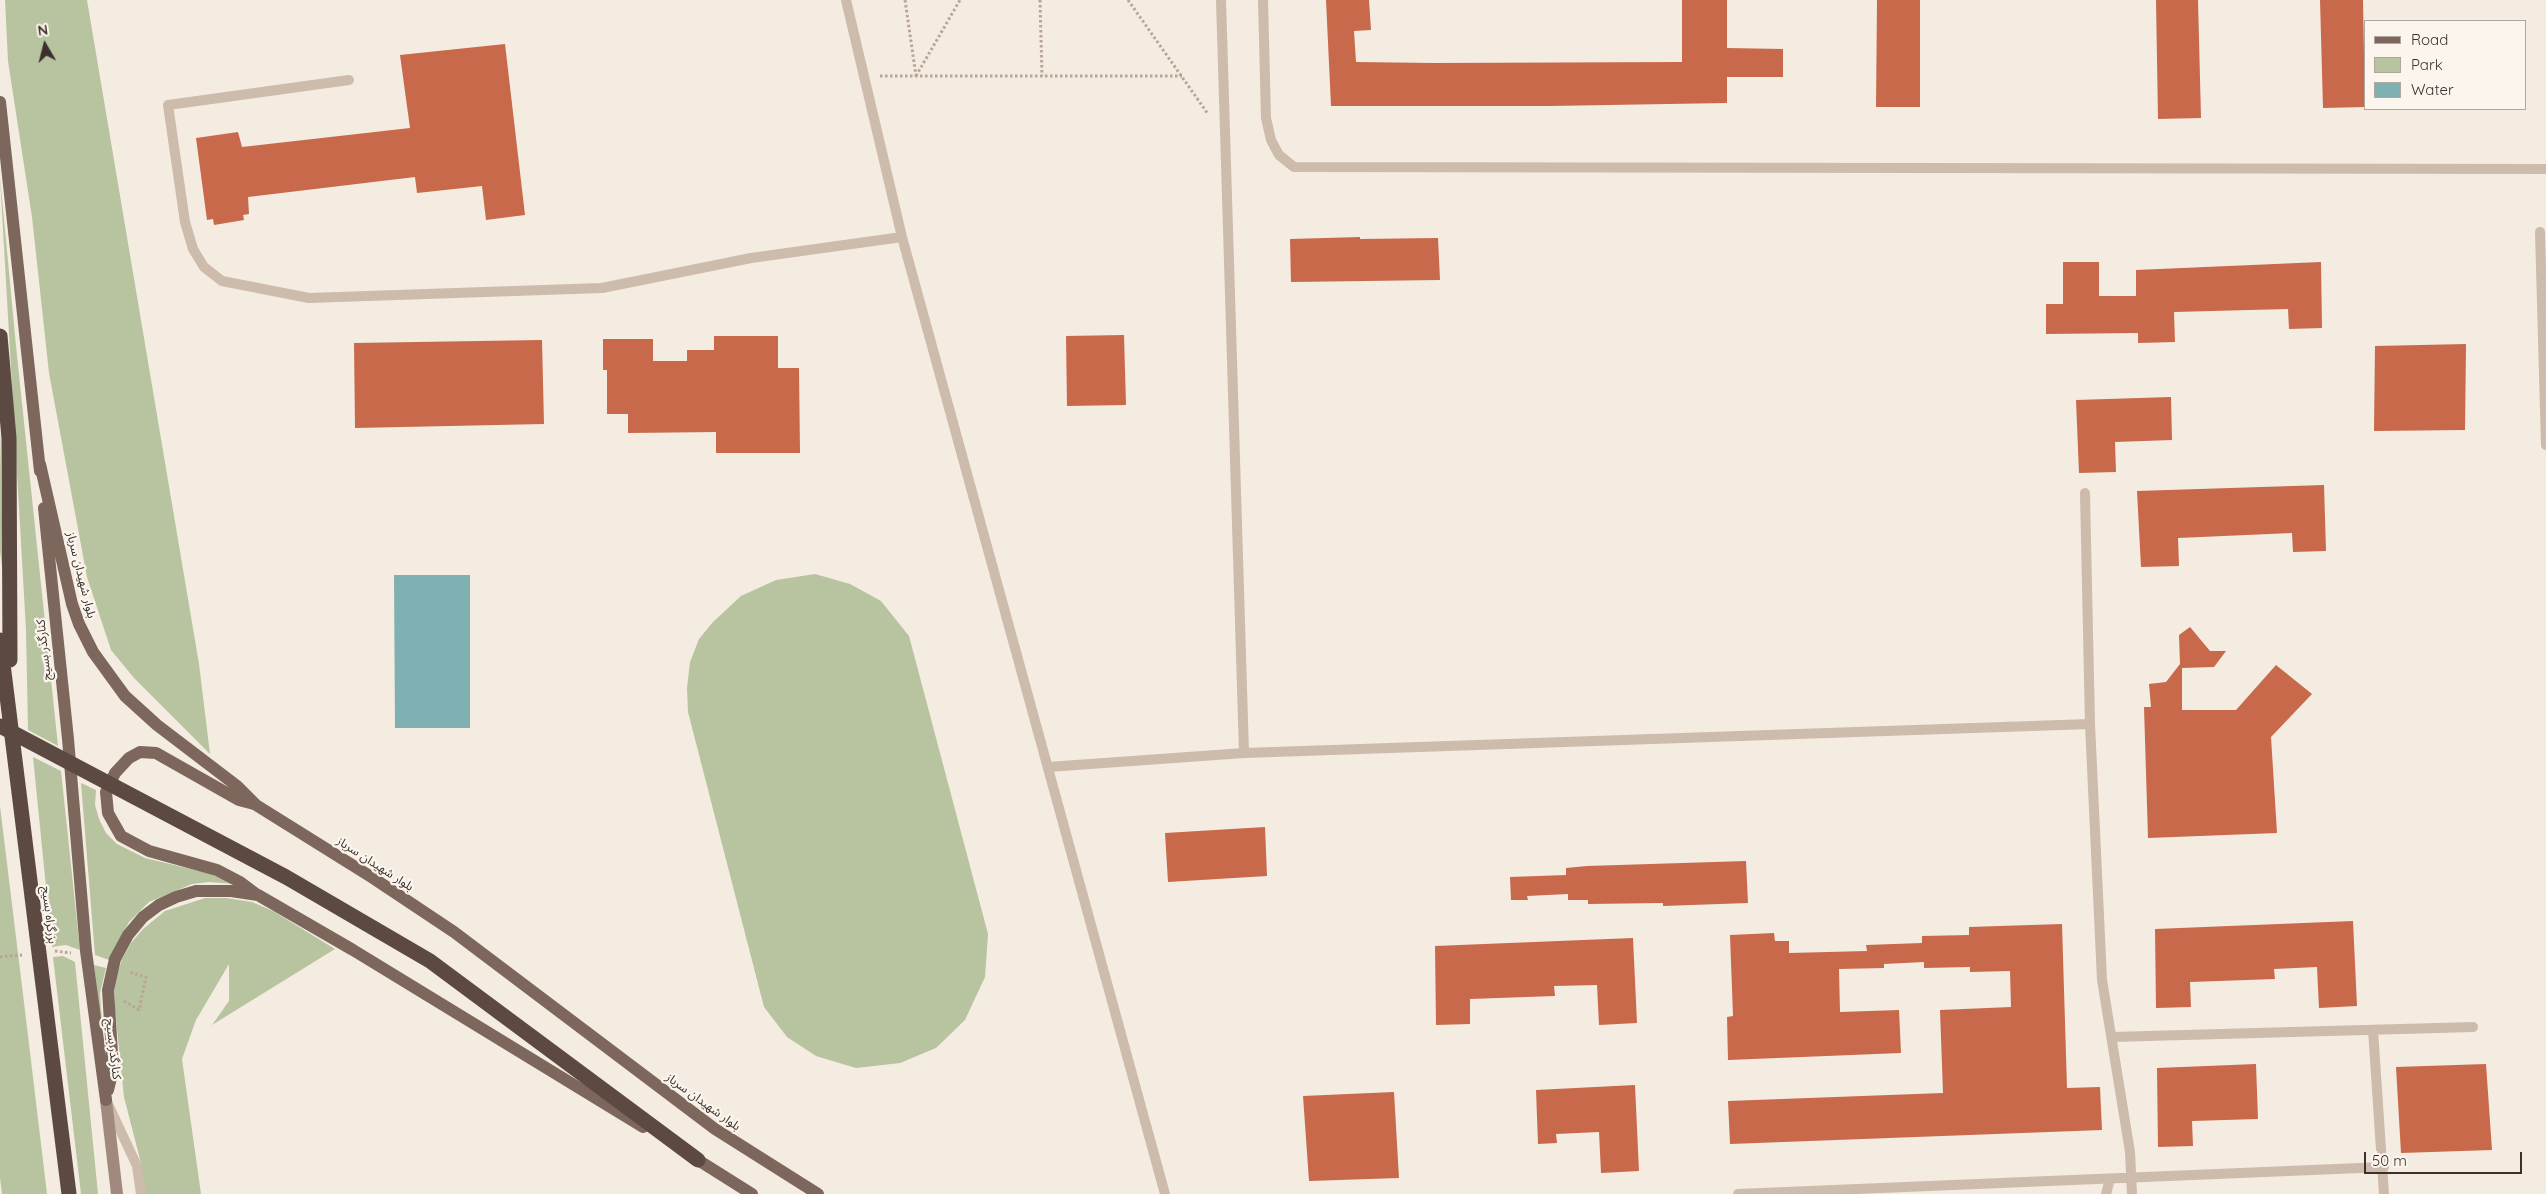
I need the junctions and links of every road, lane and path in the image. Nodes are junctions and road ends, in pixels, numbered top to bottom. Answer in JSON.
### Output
{"nodes":[{"id":1,"x":846,"y":0,"type":"edge"},
{"id":2,"x":905,"y":0,"type":"edge"},
{"id":3,"x":960,"y":0,"type":"edge"},
{"id":4,"x":1040,"y":0,"type":"edge"},
{"id":5,"x":1128,"y":0,"type":"edge"},
{"id":6,"x":1222,"y":0,"type":"edge"},
{"id":7,"x":1263,"y":0,"type":"edge"},
{"id":8,"x":864,"y":76,"type":"junction"},
{"id":9,"x":916,"y":76,"type":"junction"},
{"id":10,"x":1042,"y":76,"type":"junction"},
{"id":11,"x":1182,"y":76,"type":"junction"},
{"id":12,"x":349,"y":80,"type":"dead end"},
{"id":13,"x":0,"y":102,"type":"edge"},
{"id":14,"x":1226,"y":138,"type":"junction"},
{"id":15,"x":2546,"y":169,"type":"edge"},
{"id":16,"x":2540,"y":232,"type":"dead end"},
{"id":17,"x":902,"y":238,"type":"junction"},
{"id":18,"x":0,"y":336,"type":"edge"},
{"id":19,"x":2546,"y":445,"type":"edge"},
{"id":20,"x":40,"y":464,"type":"junction"},
{"id":21,"x":2085,"y":492,"type":"dead end"},
{"id":22,"x":0,"y":640,"type":"edge"},
{"id":23,"x":8,"y":704,"type":"junction"},
{"id":24,"x":2090,"y":724,"type":"junction"},
{"id":25,"x":0,"y":726,"type":"edge"},
{"id":26,"x":1244,"y":753,"type":"junction"},
{"id":27,"x":1048,"y":767,"type":"junction"},
{"id":28,"x":256,"y":805,"type":"junction"},
{"id":29,"x":258,"y":895,"type":"junction"},
{"id":30,"x":146,"y":977,"type":"dead end"},
{"id":31,"x":139,"y":1010,"type":"dead end"},
{"id":32,"x":2473,"y":1027,"type":"dead end"},
{"id":33,"x":2373,"y":1030,"type":"junction"},
{"id":34,"x":2112,"y":1037,"type":"junction"},
{"id":35,"x":106,"y":1100,"type":"junction"},
{"id":36,"x":698,"y":1160,"type":"junction"},
{"id":37,"x":2384,"y":1167,"type":"junction"},
{"id":38,"x":2132,"y":1178,"type":"junction"},
{"id":39,"x":2110,"y":1179,"type":"junction"},
{"id":40,"x":69,"y":1194,"type":"edge"},
{"id":41,"x":117,"y":1194,"type":"edge"},
{"id":42,"x":141,"y":1194,"type":"edge"},
{"id":43,"x":752,"y":1194,"type":"edge"},
{"id":44,"x":818,"y":1194,"type":"edge"},
{"id":45,"x":1165,"y":1194,"type":"edge"},
{"id":46,"x":1738,"y":1194,"type":"edge"},
{"id":47,"x":2106,"y":1194,"type":"edge"},
{"id":48,"x":2132,"y":1194,"type":"edge"},
{"id":49,"x":2384,"y":1194,"type":"edge"}],
"edges":[{"from":1,"to":8,"type":"lane"},
{"from":2,"to":9,"type":"path"},
{"from":3,"to":9,"type":"path"},
{"from":4,"to":10,"type":"path"},
{"from":5,"to":11,"type":"path"},
{"from":6,"to":14,"type":"lane"},
{"from":7,"to":15,"type":"lane"},
{"from":8,"to":9,"type":"path"},
{"from":8,"to":17,"type":"lane"},
{"from":9,"to":10,"type":"path"},
{"from":10,"to":11,"type":"path"},
{"from":11,"to":14,"type":"path"},
{"from":12,"to":17,"type":"lane"},
{"from":13,"to":20,"type":"main road","name":"کنارگذر بسیج"},
{"from":14,"to":26,"type":"lane"},
{"from":16,"to":19,"type":"lane"},
{"from":17,"to":27,"type":"lane"},
{"from":18,"to":23,"type":"highway"},
{"from":20,"to":28,"type":"main road","name":"بلوار شهیدان سرباز"},
{"from":20,"to":35,"type":"main road","name":"کنارگذر بسیج"},
{"from":21,"to":24,"type":"lane"},
{"from":22,"to":23,"type":"highway","name":"بزرگراه بسیج"},
{"from":23,"to":40,"type":"highway","name":"بزرگراه بسیج"},
{"from":24,"to":26,"type":"lane"},
{"from":24,"to":34,"type":"lane"},
{"from":25,"to":36,"type":"highway"},
{"from":26,"to":27,"type":"lane"},
{"from":27,"to":45,"type":"lane"},
{"from":28,"to":29,"type":"main road"},
{"from":28,"to":44,"type":"main road","name":"بلوار شهیدان سرباز"},
{"from":29,"to":35,"type":"main road"},
{"from":29,"to":36,"type":"main road"},
{"from":30,"to":31,"type":"path"},
{"from":32,"to":33,"type":"lane"},
{"from":33,"to":34,"type":"lane"},
{"from":33,"to":37,"type":"lane"},
{"from":34,"to":38,"type":"lane"},
{"from":35,"to":41,"type":"main road","name":"کنارگذر بسیج"},
{"from":35,"to":42,"type":"lane"},
{"from":36,"to":43,"type":"main road"},
{"from":37,"to":38,"type":"lane"},
{"from":37,"to":49,"type":"lane"},
{"from":38,"to":39,"type":"lane"},
{"from":38,"to":48,"type":"lane"},
{"from":39,"to":46,"type":"lane"},
{"from":39,"to":47,"type":"lane"}]}
